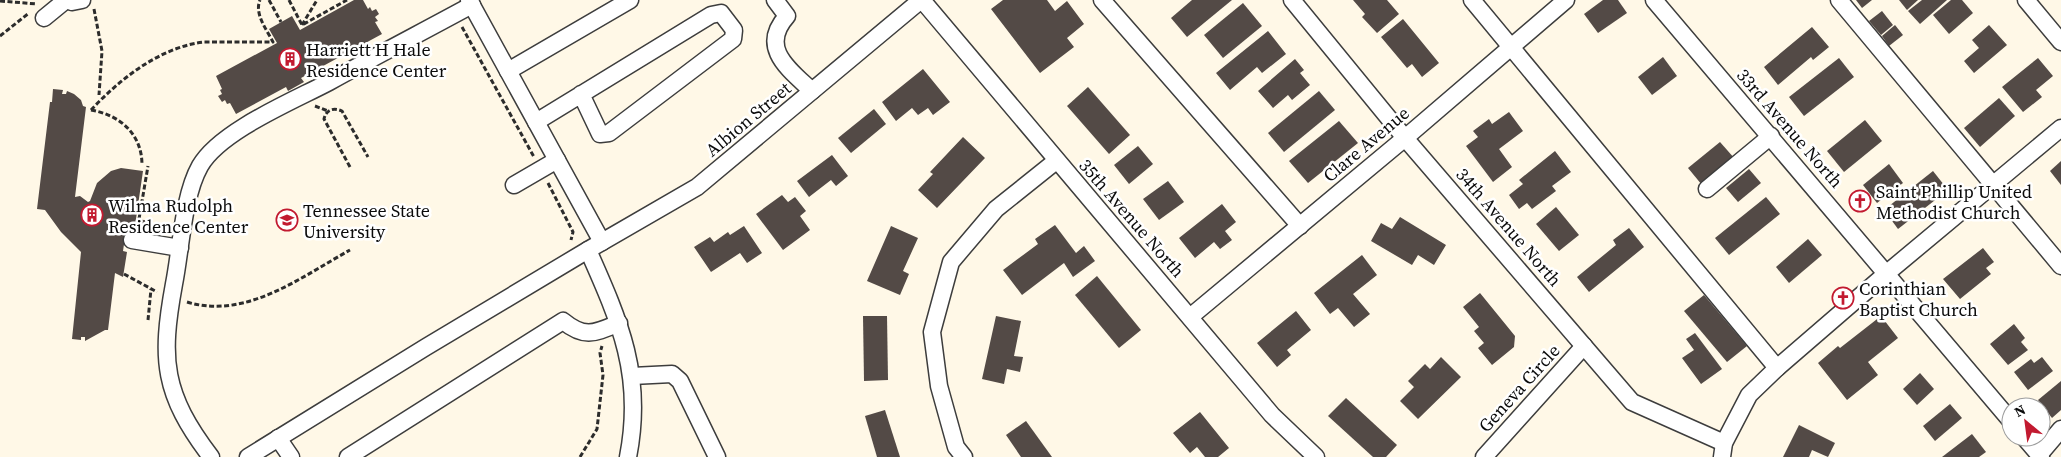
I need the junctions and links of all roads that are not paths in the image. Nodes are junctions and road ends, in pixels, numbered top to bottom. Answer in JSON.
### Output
{"nodes":[{"id":1,"x":66,"y":0,"type":"edge"},
{"id":2,"x":630,"y":0,"type":"edge"},
{"id":3,"x":775,"y":0,"type":"edge"},
{"id":4,"x":921,"y":0,"type":"edge"},
{"id":5,"x":1102,"y":0,"type":"edge"},
{"id":6,"x":1292,"y":0,"type":"edge"},
{"id":7,"x":1472,"y":0,"type":"edge"},
{"id":8,"x":1566,"y":0,"type":"edge"},
{"id":9,"x":1654,"y":0,"type":"edge"},
{"id":10,"x":1839,"y":0,"type":"edge"},
{"id":11,"x":2026,"y":0,"type":"edge"},
{"id":12,"x":87,"y":1,"type":"edge"},
{"id":13,"x":470,"y":3,"type":"edge"},
{"id":14,"x":42,"y":11,"type":"road end"},
{"id":15,"x":2061,"y":42,"type":"edge"},
{"id":16,"x":1511,"y":46,"type":"junction"},
{"id":17,"x":508,"y":71,"type":"junction"},
{"id":18,"x":812,"y":91,"type":"junction"},
{"id":19,"x":581,"y":94,"type":"junction"},
{"id":20,"x":536,"y":122,"type":"junction"},
{"id":21,"x":2061,"y":128,"type":"edge"},
{"id":22,"x":1771,"y":136,"type":"junction"},
{"id":23,"x":1406,"y":138,"type":"junction"},
{"id":24,"x":557,"y":160,"type":"junction"},
{"id":25,"x":1056,"y":161,"type":"junction"},
{"id":26,"x":514,"y":185,"type":"dead end"},
{"id":27,"x":1993,"y":185,"type":"junction"},
{"id":28,"x":1707,"y":190,"type":"dead end"},
{"id":29,"x":1300,"y":226,"type":"junction"},
{"id":30,"x":132,"y":240,"type":"dead end"},
{"id":31,"x":602,"y":242,"type":"junction"},
{"id":32,"x":180,"y":248,"type":"junction"},
{"id":33,"x":588,"y":250,"type":"junction"},
{"id":34,"x":2061,"y":266,"type":"edge"},
{"id":35,"x":1887,"y":273,"type":"junction"},
{"id":36,"x":1190,"y":317,"type":"junction"},
{"id":37,"x":618,"y":323,"type":"junction"},
{"id":38,"x":1584,"y":346,"type":"junction"},
{"id":39,"x":1777,"y":368,"type":"junction"},
{"id":40,"x":632,"y":376,"type":"junction"},
{"id":41,"x":2001,"y":409,"type":"edge"},
{"id":42,"x":2061,"y":429,"type":"edge"},
{"id":43,"x":278,"y":438,"type":"junction"},
{"id":44,"x":1723,"y":450,"type":"edge"},
{"id":45,"x":2040,"y":456,"type":"edge"},
{"id":46,"x":211,"y":457,"type":"edge"},
{"id":47,"x":248,"y":457,"type":"edge"},
{"id":48,"x":291,"y":457,"type":"edge"},
{"id":49,"x":348,"y":457,"type":"edge"},
{"id":50,"x":628,"y":457,"type":"edge"},
{"id":51,"x":717,"y":457,"type":"edge"},
{"id":52,"x":964,"y":457,"type":"edge"},
{"id":53,"x":1316,"y":457,"type":"edge"},
{"id":54,"x":1484,"y":457,"type":"edge"}],
"edges":[{"from":1,"to":12,"type":"street"},
{"from":1,"to":14,"type":"street"},
{"from":2,"to":17,"type":"street"},
{"from":3,"to":18,"type":"street"},
{"from":4,"to":18,"type":"street","name":"Albion Street"},
{"from":4,"to":25,"type":"street","name":"35th Avenue North"},
{"from":5,"to":29,"type":"street"},
{"from":6,"to":23,"type":"street","name":"34th Avenue North"},
{"from":7,"to":16,"type":"street"},
{"from":8,"to":16,"type":"street","name":"Clare Avenue"},
{"from":9,"to":22,"type":"street","name":"33rd Avenue North"},
{"from":10,"to":27,"type":"street"},
{"from":11,"to":15,"type":"street"},
{"from":13,"to":17,"type":"street"},
{"from":13,"to":32,"type":"street"},
{"from":16,"to":23,"type":"street","name":"Clare Avenue"},
{"from":16,"to":39,"type":"street"},
{"from":17,"to":20,"type":"street"},
{"from":18,"to":31,"type":"street","name":"Albion Street"},
{"from":19,"to":19,"type":"street"},
{"from":19,"to":20,"type":"street"},
{"from":20,"to":24,"type":"street"},
{"from":21,"to":27,"type":"street"},
{"from":22,"to":28,"type":"street"},
{"from":22,"to":35,"type":"street","name":"33rd Avenue North"},
{"from":23,"to":29,"type":"street","name":"Clare Avenue"},
{"from":23,"to":38,"type":"street","name":"34th Avenue North"},
{"from":24,"to":26,"type":"street"},
{"from":24,"to":31,"type":"street"},
{"from":25,"to":36,"type":"street","name":"35th Avenue North"},
{"from":25,"to":52,"type":"street"},
{"from":27,"to":34,"type":"street"},
{"from":27,"to":35,"type":"street"},
{"from":29,"to":36,"type":"street","name":"Clare Avenue"},
{"from":30,"to":32,"type":"street"},
{"from":31,"to":33,"type":"street","name":"Albion Street"},
{"from":32,"to":46,"type":"street"},
{"from":33,"to":37,"type":"street"},
{"from":33,"to":43,"type":"street","name":"Albion Street"},
{"from":35,"to":39,"type":"street"},
{"from":35,"to":41,"type":"street","name":"33rd Avenue North"},
{"from":36,"to":53,"type":"street","name":"35th Avenue North"},
{"from":37,"to":40,"type":"street"},
{"from":37,"to":49,"type":"street"},
{"from":38,"to":44,"type":"street","name":"34th Avenue North"},
{"from":38,"to":54,"type":"street","name":"Geneva Circle"},
{"from":39,"to":44,"type":"street"},
{"from":40,"to":50,"type":"street"},
{"from":40,"to":51,"type":"street"},
{"from":42,"to":45,"type":"street"},
{"from":43,"to":47,"type":"street","name":"Albion Street"},
{"from":43,"to":48,"type":"street"}]}
